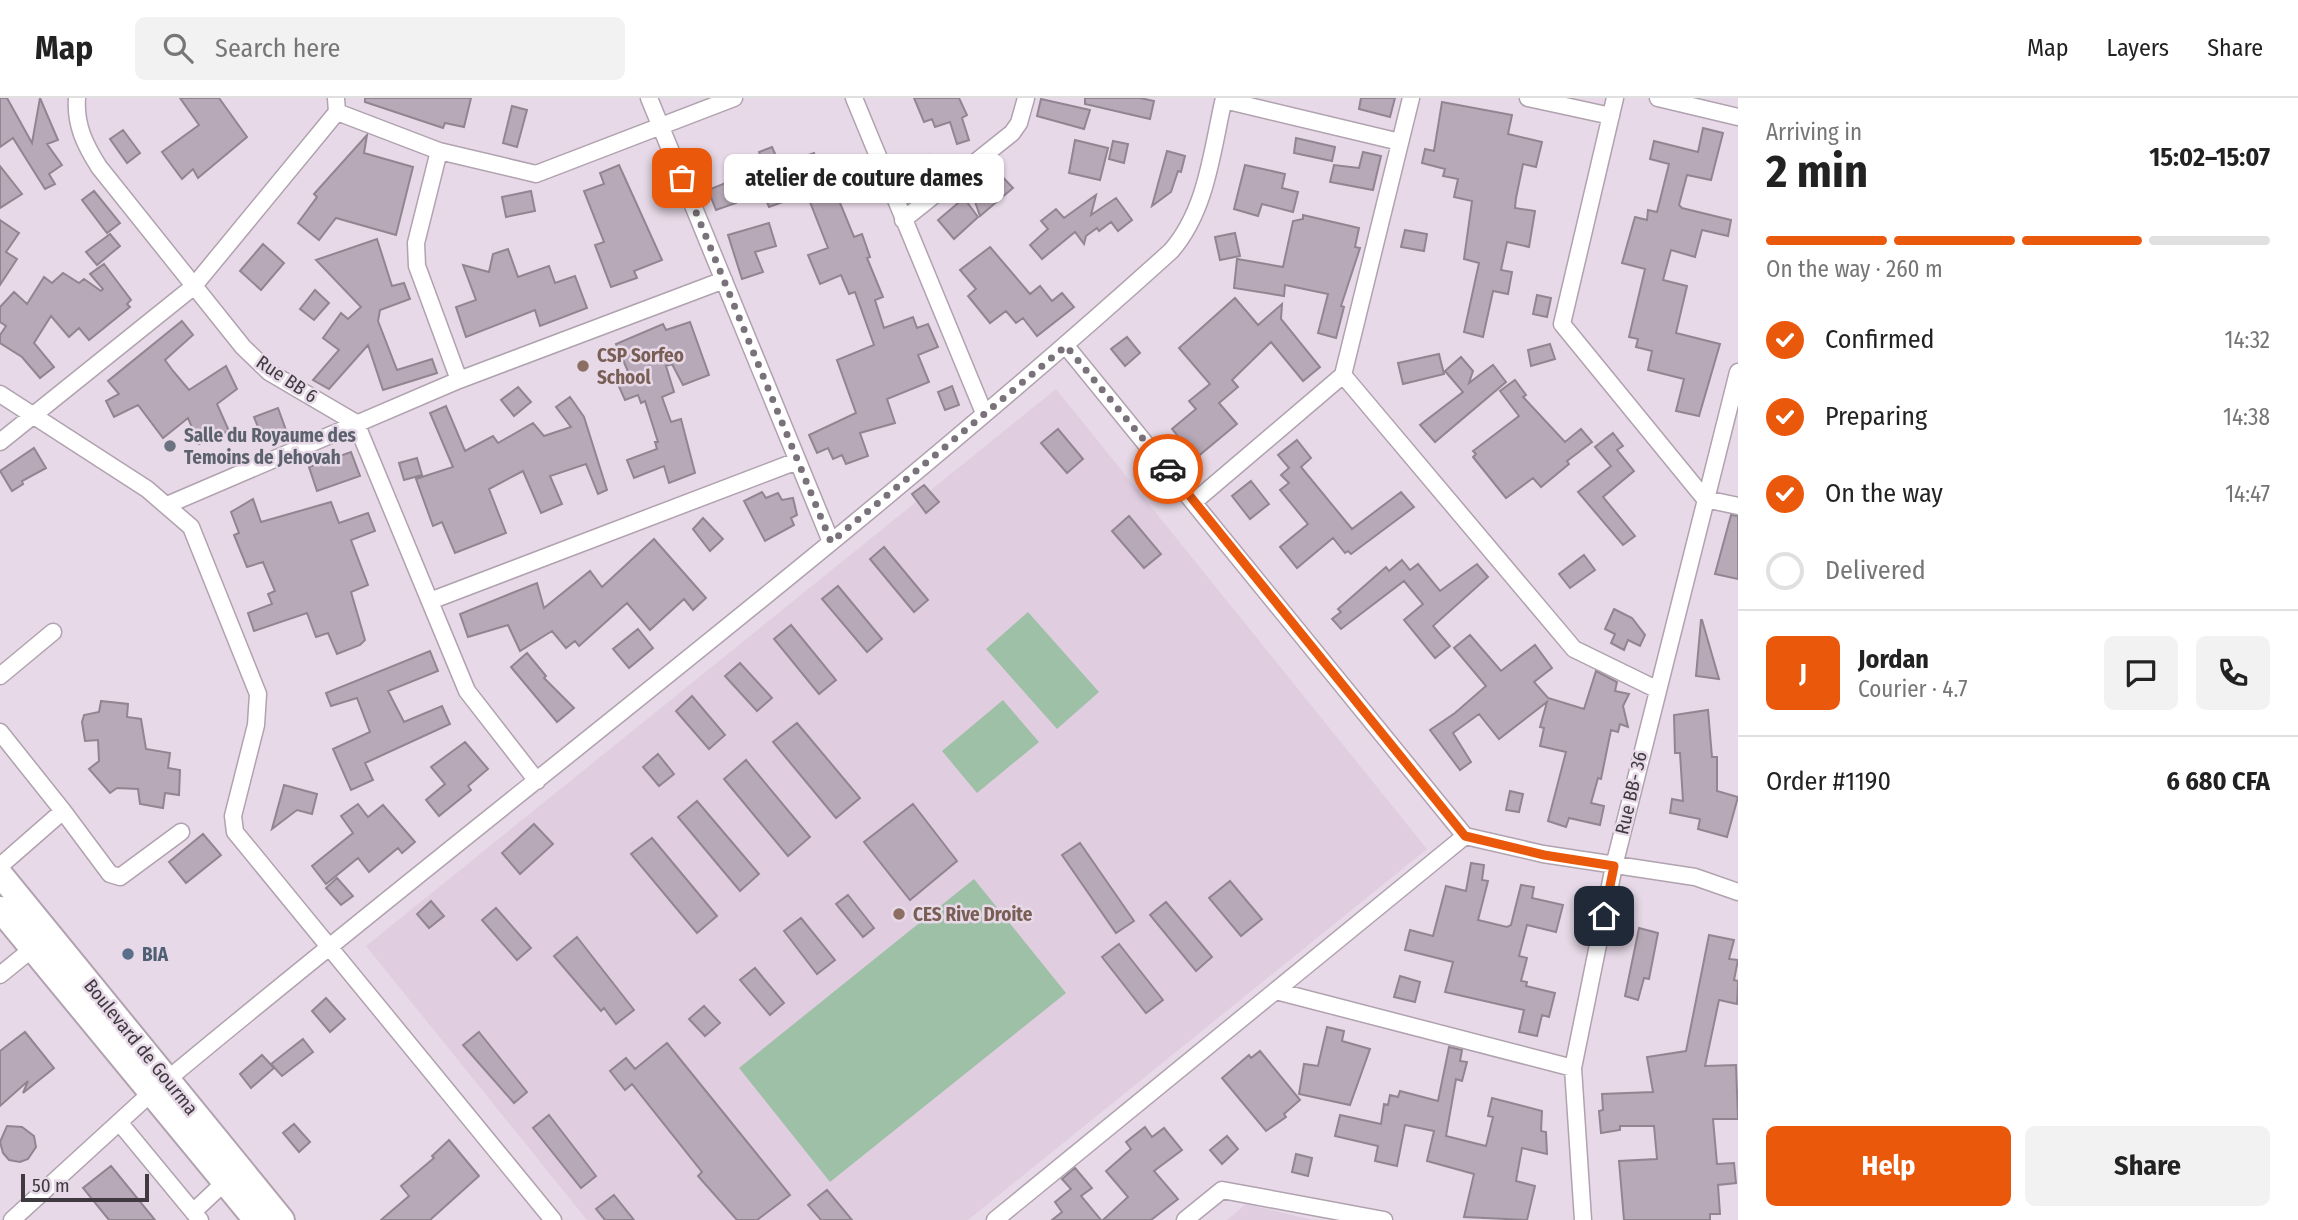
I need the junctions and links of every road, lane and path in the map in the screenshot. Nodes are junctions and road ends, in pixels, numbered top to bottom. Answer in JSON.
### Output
{"nodes":[{"id":1,"x":77,"y":98,"type":"edge"},
{"id":2,"x":649,"y":98,"type":"edge"},
{"id":3,"x":734,"y":98,"type":"edge"},
{"id":4,"x":853,"y":98,"type":"edge"},
{"id":5,"x":1026,"y":98,"type":"edge"},
{"id":6,"x":1411,"y":98,"type":"edge"},
{"id":7,"x":1528,"y":98,"type":"edge"},
{"id":8,"x":1615,"y":98,"type":"edge"},
{"id":9,"x":1658,"y":98,"type":"edge"},
{"id":10,"x":1224,"y":99,"type":"edge"},
{"id":11,"x":336,"y":105,"type":"edge"},
{"id":12,"x":1611,"y":116,"type":"junction"},
{"id":13,"x":1738,"y":117,"type":"edge"},
{"id":14,"x":661,"y":127,"type":"junction"},
{"id":15,"x":1400,"y":142,"type":"junction"},
{"id":16,"x":439,"y":150,"type":"junction"},
{"id":17,"x":903,"y":220,"type":"junction"},
{"id":18,"x":724,"y":280,"type":"junction"},
{"id":19,"x":193,"y":287,"type":"junction"},
{"id":20,"x":1066,"y":346,"type":"junction"},
{"id":21,"x":1738,"y":372,"type":"edge"},
{"id":22,"x":1343,"y":375,"type":"junction"},
{"id":23,"x":459,"y":380,"type":"junction"},
{"id":24,"x":0,"y":394,"type":"edge"},
{"id":25,"x":984,"y":413,"type":"junction"},
{"id":26,"x":33,"y":415,"type":"junction"},
{"id":27,"x":356,"y":423,"type":"junction"},
{"id":28,"x":0,"y":442,"type":"edge"},
{"id":29,"x":797,"y":461,"type":"junction"},
{"id":30,"x":1705,"y":499,"type":"junction"},
{"id":31,"x":1195,"y":501,"type":"junction"},
{"id":32,"x":167,"y":505,"type":"junction"},
{"id":33,"x":1738,"y":506,"type":"edge"},
{"id":34,"x":831,"y":542,"type":"junction"},
{"id":35,"x":430,"y":601,"type":"junction"},
{"id":36,"x":53,"y":632,"type":"dead end"},
{"id":37,"x":0,"y":676,"type":"edge"},
{"id":38,"x":1656,"y":689,"type":"junction"},
{"id":39,"x":0,"y":733,"type":"edge"},
{"id":40,"x":537,"y":781,"type":"junction"},
{"id":41,"x":63,"y":811,"type":"junction"},
{"id":42,"x":181,"y":832,"type":"dead end"},
{"id":43,"x":1465,"y":836,"type":"junction"},
{"id":44,"x":0,"y":866,"type":"edge"},
{"id":45,"x":1614,"y":866,"type":"junction"},
{"id":46,"x":0,"y":874,"type":"edge"},
{"id":47,"x":1738,"y":892,"type":"edge"},
{"id":48,"x":0,"y":909,"type":"edge"},
{"id":49,"x":327,"y":947,"type":"junction"},
{"id":50,"x":32,"y":949,"type":"junction"},
{"id":51,"x":0,"y":975,"type":"edge"},
{"id":52,"x":1276,"y":991,"type":"junction"},
{"id":53,"x":1573,"y":1068,"type":"junction"},
{"id":54,"x":159,"y":1086,"type":"junction"},
{"id":55,"x":119,"y":1122,"type":"junction"},
{"id":56,"x":225,"y":1182,"type":"junction"},
{"id":57,"x":196,"y":1216,"type":"edge"},
{"id":58,"x":1005,"y":1217,"type":"edge"},
{"id":59,"x":12,"y":1220,"type":"edge"},
{"id":60,"x":256,"y":1220,"type":"edge"},
{"id":61,"x":282,"y":1220,"type":"edge"},
{"id":62,"x":553,"y":1220,"type":"edge"},
{"id":63,"x":1185,"y":1220,"type":"edge"},
{"id":64,"x":1384,"y":1220,"type":"edge"},
{"id":65,"x":1583,"y":1220,"type":"edge"}],
"edges":[{"from":1,"to":19,"type":"street","name":"Rue BB 6"},
{"from":2,"to":14,"type":"street"},
{"from":3,"to":14,"type":"street"},
{"from":4,"to":17,"type":"street"},
{"from":5,"to":17,"type":"street"},
{"from":6,"to":15,"type":"street"},
{"from":7,"to":12,"type":"street"},
{"from":8,"to":12,"type":"street"},
{"from":9,"to":13,"type":"street"},
{"from":10,"to":15,"type":"street"},
{"from":10,"to":20,"type":"street"},
{"from":11,"to":16,"type":"street"},
{"from":11,"to":19,"type":"street"},
{"from":12,"to":30,"type":"street"},
{"from":14,"to":16,"type":"street"},
{"from":14,"to":18,"type":"street"},
{"from":15,"to":22,"type":"street"},
{"from":16,"to":23,"type":"street"},
{"from":17,"to":25,"type":"street"},
{"from":18,"to":23,"type":"street"},
{"from":18,"to":29,"type":"street"},
{"from":19,"to":26,"type":"street"},
{"from":19,"to":27,"type":"street","name":"Rue BB 6"},
{"from":20,"to":25,"type":"street"},
{"from":20,"to":31,"type":"street"},
{"from":21,"to":30,"type":"street","name":"Rue BB- 36"},
{"from":22,"to":31,"type":"street"},
{"from":22,"to":38,"type":"street"},
{"from":23,"to":27,"type":"street"},
{"from":24,"to":26,"type":"street"},
{"from":25,"to":34,"type":"street"},
{"from":26,"to":28,"type":"street"},
{"from":26,"to":32,"type":"street"},
{"from":27,"to":32,"type":"street"},
{"from":27,"to":35,"type":"street"},
{"from":29,"to":34,"type":"street"},
{"from":29,"to":35,"type":"street"},
{"from":30,"to":33,"type":"street"},
{"from":30,"to":38,"type":"street","name":"Rue BB- 36"},
{"from":31,"to":43,"type":"street"},
{"from":32,"to":49,"type":"street"},
{"from":34,"to":40,"type":"street"},
{"from":35,"to":40,"type":"street"},
{"from":36,"to":37,"type":"street"},
{"from":38,"to":45,"type":"street","name":"Rue BB- 36"},
{"from":39,"to":41,"type":"street"},
{"from":40,"to":49,"type":"street"},
{"from":41,"to":42,"type":"street"},
{"from":41,"to":44,"type":"street"},
{"from":43,"to":45,"type":"street"},
{"from":43,"to":52,"type":"street"},
{"from":45,"to":47,"type":"street"},
{"from":45,"to":53,"type":"street","name":"Rue BB- 36"},
{"from":46,"to":54,"type":"highway","name":"Boulevard de Gourma"},
{"from":48,"to":50,"type":"highway","name":"Boulevard de Gourma"},
{"from":49,"to":54,"type":"street"},
{"from":49,"to":62,"type":"street"},
{"from":50,"to":51,"type":"street"},
{"from":50,"to":54,"type":"highway","name":"Boulevard de Gourma"},
{"from":52,"to":53,"type":"street"},
{"from":52,"to":58,"type":"street"},
{"from":53,"to":65,"type":"street","name":"Rue BB- 36"},
{"from":54,"to":55,"type":"street"},
{"from":54,"to":56,"type":"highway","name":"Boulevard de Gourma"},
{"from":54,"to":61,"type":"highway","name":"Boulevard de Gourma"},
{"from":55,"to":57,"type":"street"},
{"from":55,"to":59,"type":"street"},
{"from":56,"to":57,"type":"street"},
{"from":56,"to":60,"type":"highway","name":"Boulevard de Gourma"},
{"from":63,"to":64,"type":"street"}]}
